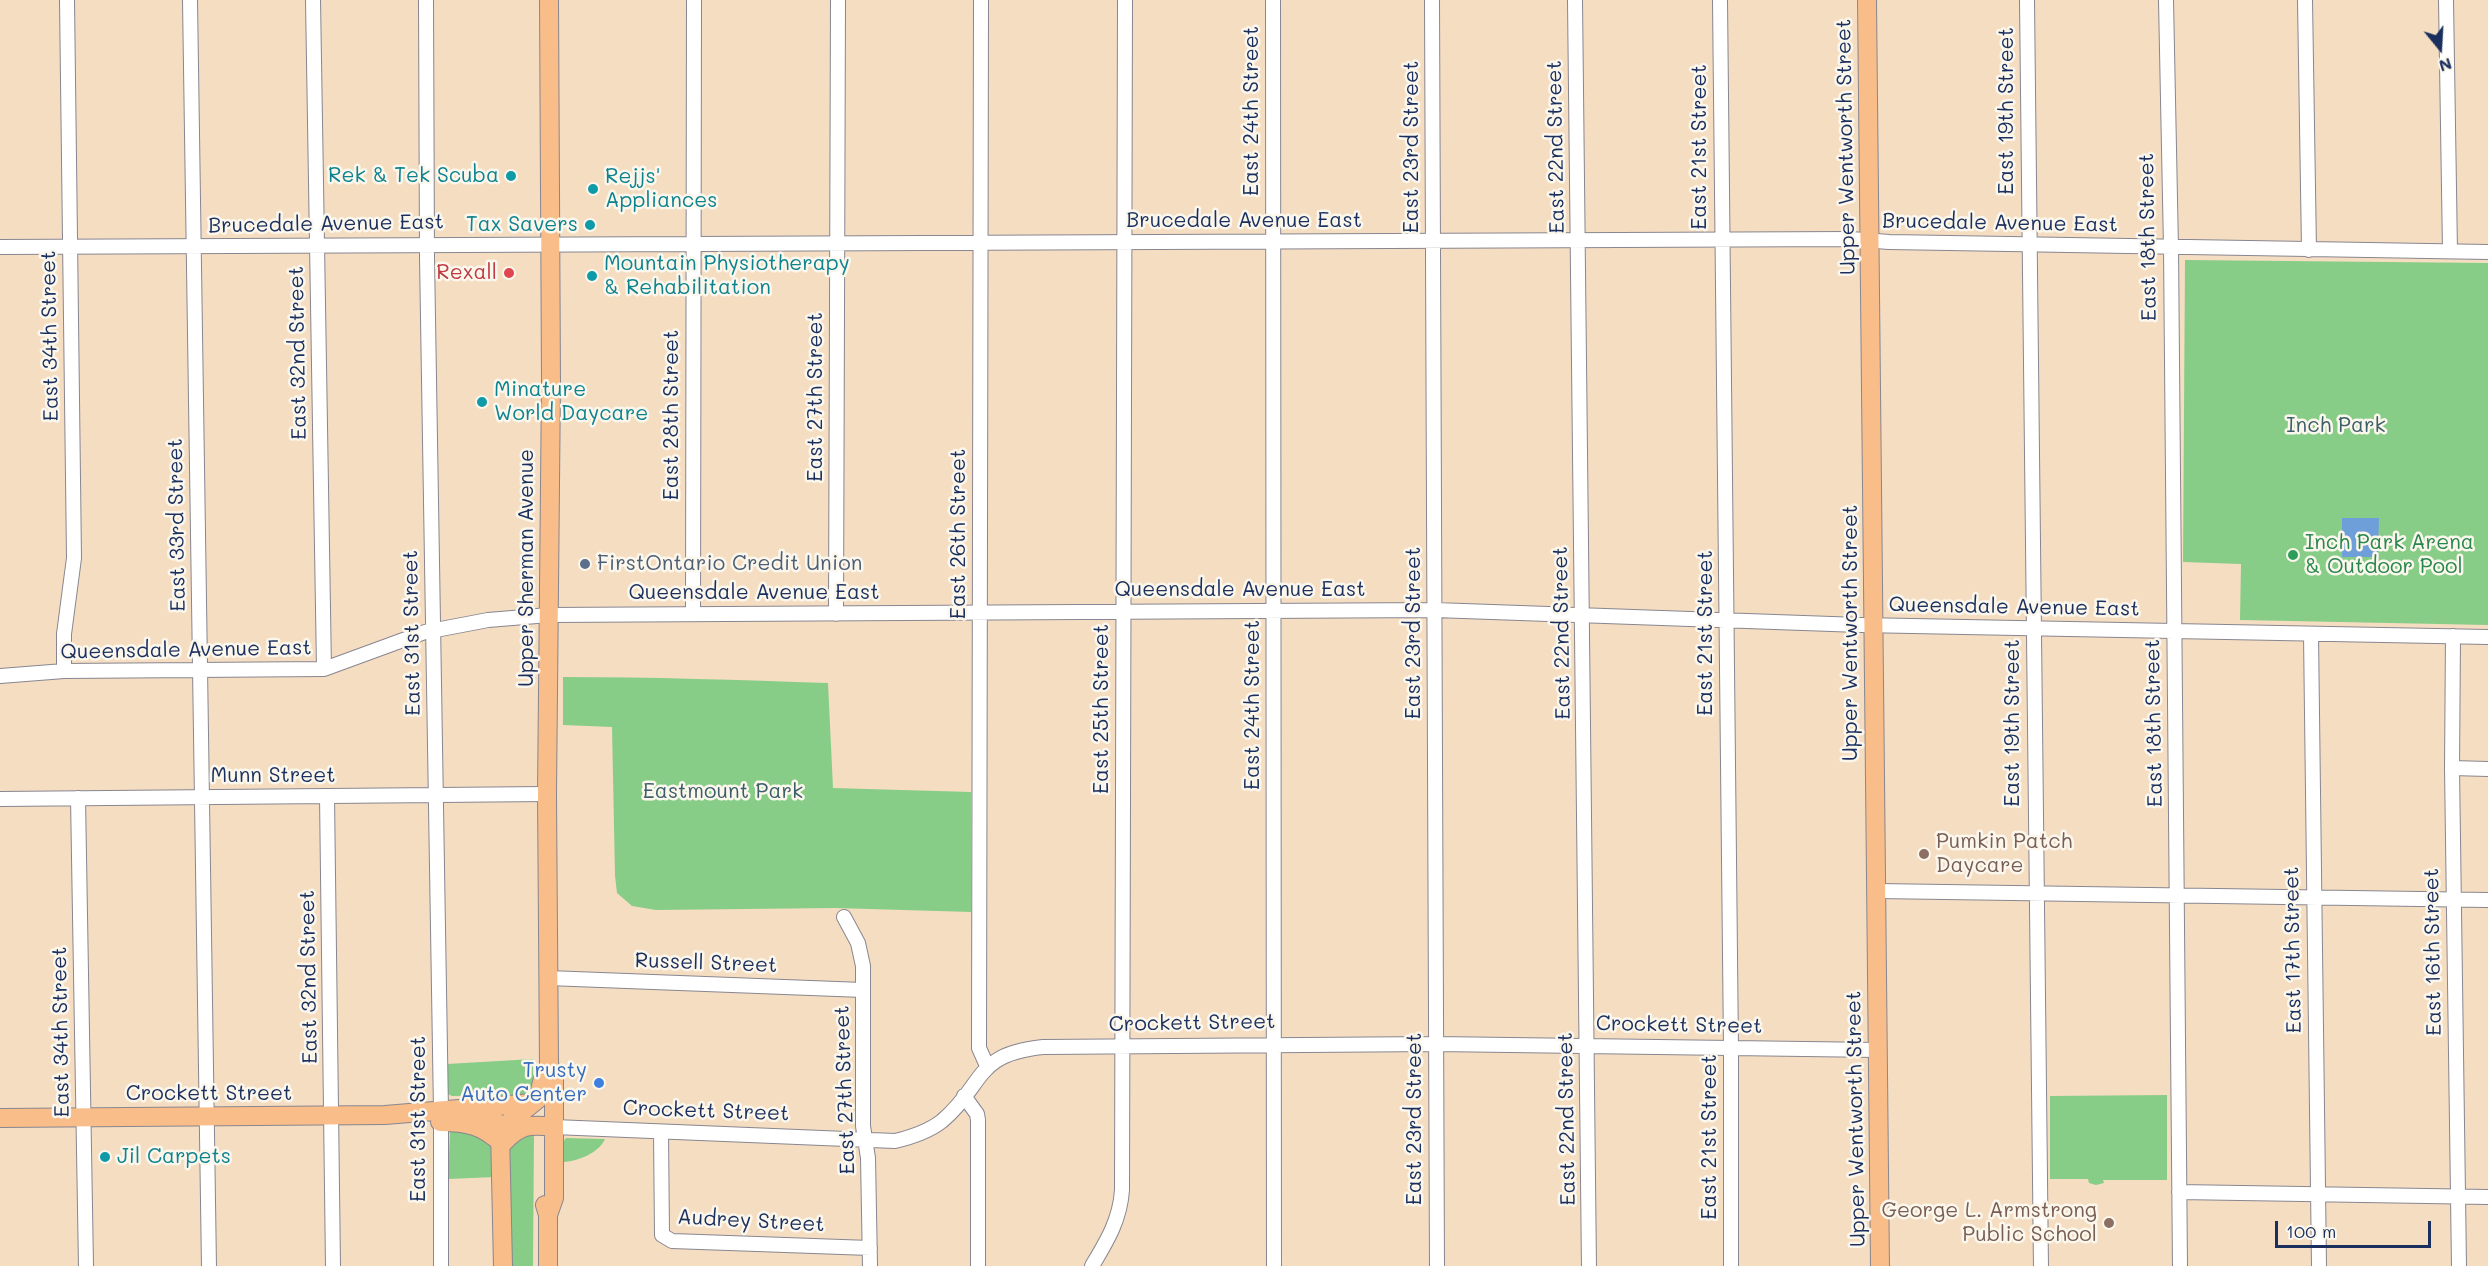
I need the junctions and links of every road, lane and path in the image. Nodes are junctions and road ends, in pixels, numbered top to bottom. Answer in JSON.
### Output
{"nodes":[{"id":1,"x":67,"y":0,"type":"edge"},
{"id":2,"x":190,"y":0,"type":"edge"},
{"id":3,"x":313,"y":0,"type":"edge"},
{"id":4,"x":426,"y":0,"type":"edge"},
{"id":5,"x":549,"y":0,"type":"edge"},
{"id":6,"x":694,"y":0,"type":"edge"},
{"id":7,"x":838,"y":0,"type":"edge"},
{"id":8,"x":981,"y":0,"type":"edge"},
{"id":9,"x":1125,"y":0,"type":"edge"},
{"id":10,"x":1273,"y":0,"type":"edge"},
{"id":11,"x":1432,"y":0,"type":"edge"},
{"id":12,"x":1575,"y":0,"type":"edge"},
{"id":13,"x":1720,"y":0,"type":"edge"},
{"id":14,"x":1867,"y":0,"type":"edge"},
{"id":15,"x":2027,"y":0,"type":"edge"},
{"id":16,"x":2166,"y":0,"type":"edge"},
{"id":17,"x":2305,"y":0,"type":"edge"},
{"id":18,"x":2446,"y":0,"type":"edge"},
{"id":19,"x":1722,"y":239,"type":"junction"},
{"id":20,"x":1578,"y":240,"type":"junction"},
{"id":21,"x":1433,"y":241,"type":"junction"},
{"id":22,"x":1871,"y":241,"type":"junction"},
{"id":23,"x":1273,"y":242,"type":"junction"},
{"id":24,"x":981,"y":243,"type":"junction"},
{"id":25,"x":1125,"y":243,"type":"junction"},
{"id":26,"x":428,"y":244,"type":"junction"},
{"id":27,"x":550,"y":244,"type":"junction"},
{"id":28,"x":837,"y":244,"type":"junction"},
{"id":29,"x":2030,"y":244,"type":"junction"},
{"id":30,"x":694,"y":245,"type":"junction"},
{"id":31,"x":193,"y":246,"type":"junction"},
{"id":32,"x":317,"y":246,"type":"junction"},
{"id":33,"x":0,"y":247,"type":"edge"},
{"id":34,"x":69,"y":247,"type":"junction"},
{"id":35,"x":2171,"y":248,"type":"junction"},
{"id":36,"x":2309,"y":249,"type":"junction"},
{"id":37,"x":2450,"y":251,"type":"junction"},
{"id":38,"x":2488,"y":252,"type":"edge"},
{"id":39,"x":1435,"y":610,"type":"junction"},
{"id":40,"x":1124,"y":611,"type":"junction"},
{"id":41,"x":1275,"y":611,"type":"junction"},
{"id":42,"x":980,"y":612,"type":"junction"},
{"id":43,"x":693,"y":614,"type":"junction"},
{"id":44,"x":836,"y":614,"type":"junction"},
{"id":45,"x":549,"y":615,"type":"junction"},
{"id":46,"x":1583,"y":616,"type":"junction"},
{"id":47,"x":1727,"y":621,"type":"junction"},
{"id":48,"x":1874,"y":625,"type":"junction"},
{"id":49,"x":2034,"y":629,"type":"junction"},
{"id":50,"x":434,"y":630,"type":"junction"},
{"id":51,"x":2174,"y":631,"type":"junction"},
{"id":52,"x":2311,"y":634,"type":"junction"},
{"id":53,"x":2453,"y":636,"type":"junction"},
{"id":54,"x":2488,"y":637,"type":"edge"},
{"id":55,"x":324,"y":669,"type":"junction"},
{"id":56,"x":200,"y":670,"type":"junction"},
{"id":57,"x":64,"y":671,"type":"junction"},
{"id":58,"x":0,"y":676,"type":"edge"},
{"id":59,"x":2452,"y":768,"type":"junction"},
{"id":60,"x":2488,"y":769,"type":"edge"},
{"id":61,"x":547,"y":794,"type":"junction"},
{"id":62,"x":327,"y":796,"type":"junction"},
{"id":63,"x":436,"y":796,"type":"junction"},
{"id":64,"x":202,"y":797,"type":"junction"},
{"id":65,"x":78,"y":798,"type":"junction"},
{"id":66,"x":0,"y":799,"type":"edge"},
{"id":67,"x":1877,"y":891,"type":"junction"},
{"id":68,"x":2036,"y":892,"type":"junction"},
{"id":69,"x":2177,"y":895,"type":"junction"},
{"id":70,"x":2314,"y":897,"type":"junction"},
{"id":71,"x":2453,"y":900,"type":"junction"},
{"id":72,"x":2488,"y":900,"type":"edge"},
{"id":73,"x":844,"y":917,"type":"dead end"},
{"id":74,"x":548,"y":978,"type":"junction"},
{"id":75,"x":863,"y":990,"type":"junction"},
{"id":76,"x":1436,"y":1044,"type":"junction"},
{"id":77,"x":1275,"y":1045,"type":"junction"},
{"id":78,"x":1588,"y":1046,"type":"junction"},
{"id":79,"x":1122,"y":1047,"type":"junction"},
{"id":80,"x":1731,"y":1048,"type":"junction"},
{"id":81,"x":1878,"y":1050,"type":"junction"},
{"id":82,"x":987,"y":1066,"type":"junction"},
{"id":83,"x":546,"y":1071,"type":"junction"},
{"id":84,"x":963,"y":1096,"type":"junction"},
{"id":85,"x":533,"y":1103,"type":"junction"},
{"id":86,"x":461,"y":1108,"type":"junction"},
{"id":87,"x":332,"y":1116,"type":"junction"},
{"id":88,"x":84,"y":1117,"type":"junction"},
{"id":89,"x":207,"y":1117,"type":"junction"},
{"id":90,"x":441,"y":1117,"type":"junction"},
{"id":91,"x":0,"y":1118,"type":"edge"},
{"id":92,"x":548,"y":1126,"type":"junction"},
{"id":93,"x":661,"y":1132,"type":"junction"},
{"id":94,"x":866,"y":1141,"type":"junction"},
{"id":95,"x":502,"y":1144,"type":"junction"},
{"id":96,"x":2179,"y":1192,"type":"junction"},
{"id":97,"x":2319,"y":1194,"type":"junction"},
{"id":98,"x":2458,"y":1196,"type":"junction"},
{"id":99,"x":2488,"y":1197,"type":"edge"},
{"id":100,"x":870,"y":1248,"type":"junction"},
{"id":101,"x":86,"y":1266,"type":"edge"},
{"id":102,"x":209,"y":1266,"type":"edge"},
{"id":103,"x":333,"y":1266,"type":"edge"},
{"id":104,"x":441,"y":1266,"type":"edge"},
{"id":105,"x":503,"y":1266,"type":"edge"},
{"id":106,"x":548,"y":1266,"type":"edge"},
{"id":107,"x":870,"y":1266,"type":"edge"},
{"id":108,"x":978,"y":1266,"type":"edge"},
{"id":109,"x":1092,"y":1266,"type":"edge"},
{"id":110,"x":1274,"y":1266,"type":"edge"},
{"id":111,"x":1437,"y":1266,"type":"edge"},
{"id":112,"x":1589,"y":1266,"type":"edge"},
{"id":113,"x":1731,"y":1266,"type":"edge"},
{"id":114,"x":1880,"y":1266,"type":"edge"},
{"id":115,"x":2041,"y":1266,"type":"edge"},
{"id":116,"x":2180,"y":1266,"type":"edge"},
{"id":117,"x":2319,"y":1266,"type":"edge"},
{"id":118,"x":2459,"y":1266,"type":"edge"}],
"edges":[{"from":1,"to":34,"type":"street","name":"East 34th Street"},
{"from":2,"to":31,"type":"street","name":"East 33rd Street"},
{"from":3,"to":32,"type":"street","name":"East 32nd Street"},
{"from":4,"to":26,"type":"street","name":"East 31st Street"},
{"from":5,"to":27,"type":"main road","name":"Upper Sherman Avenue"},
{"from":6,"to":30,"type":"street","name":"East 28th Street"},
{"from":7,"to":28,"type":"street","name":"East 27th Street"},
{"from":8,"to":24,"type":"street","name":"East 26th Street"},
{"from":9,"to":25,"type":"street","name":"East 25th Street"},
{"from":10,"to":23,"type":"street","name":"East 24th Street"},
{"from":11,"to":21,"type":"street","name":"East 23rd Street"},
{"from":12,"to":20,"type":"street","name":"East 22nd Street"},
{"from":13,"to":19,"type":"street","name":"East 21st Street"},
{"from":14,"to":22,"type":"main road","name":"Upper Wentworth Street"},
{"from":15,"to":29,"type":"street","name":"East 19th Street"},
{"from":16,"to":35,"type":"street","name":"East 18th Street"},
{"from":17,"to":36,"type":"street"},
{"from":18,"to":37,"type":"street"},
{"from":19,"to":20,"type":"street","name":"Brucedale Avenue East"},
{"from":19,"to":22,"type":"street","name":"Brucedale Avenue East"},
{"from":19,"to":47,"type":"street","name":"East 21st Street"},
{"from":20,"to":21,"type":"street","name":"Brucedale Avenue East"},
{"from":20,"to":46,"type":"street","name":"East 22nd Street"},
{"from":21,"to":23,"type":"street","name":"Brucedale Avenue East"},
{"from":21,"to":39,"type":"street","name":"East 23rd Street"},
{"from":22,"to":29,"type":"street","name":"Brucedale Avenue East"},
{"from":22,"to":48,"type":"main road","name":"Upper Wentworth Street"},
{"from":23,"to":25,"type":"street","name":"Brucedale Avenue East"},
{"from":23,"to":41,"type":"street","name":"East 24th Street"},
{"from":24,"to":25,"type":"street","name":"Brucedale Avenue East"},
{"from":24,"to":28,"type":"street","name":"Brucedale Avenue East"},
{"from":24,"to":42,"type":"street","name":"East 26th Street"},
{"from":25,"to":40,"type":"street","name":"East 25th Street"},
{"from":26,"to":27,"type":"street","name":"Brucedale Avenue East"},
{"from":26,"to":32,"type":"street","name":"Brucedale Avenue East"},
{"from":26,"to":50,"type":"street","name":"East 31st Street"},
{"from":27,"to":30,"type":"street","name":"Brucedale Avenue East"},
{"from":27,"to":45,"type":"main road","name":"Upper Sherman Avenue"},
{"from":28,"to":30,"type":"street","name":"Brucedale Avenue East"},
{"from":28,"to":44,"type":"street","name":"East 27th Street"},
{"from":29,"to":35,"type":"street","name":"Brucedale Avenue East"},
{"from":29,"to":49,"type":"street","name":"East 19th Street"},
{"from":30,"to":43,"type":"street","name":"East 28th Street"},
{"from":31,"to":32,"type":"street","name":"Brucedale Avenue East"},
{"from":31,"to":34,"type":"street","name":"Brucedale Avenue East"},
{"from":31,"to":56,"type":"street","name":"East 33rd Street"},
{"from":32,"to":55,"type":"street","name":"East 32nd Street"},
{"from":33,"to":34,"type":"street","name":"Brucedale Avenue East"},
{"from":34,"to":57,"type":"street","name":"East 34th Street"},
{"from":35,"to":36,"type":"street","name":"Brucedale Avenue East"},
{"from":35,"to":51,"type":"street","name":"East 18th Street"},
{"from":36,"to":37,"type":"street","name":"Brucedale Avenue East"},
{"from":37,"to":38,"type":"street","name":"Brucedale Avenue East"},
{"from":39,"to":41,"type":"street","name":"Queensdale Avenue East"},
{"from":39,"to":46,"type":"street","name":"Queensdale Avenue East"},
{"from":39,"to":76,"type":"street","name":"East 23rd Street"},
{"from":40,"to":41,"type":"street","name":"Queensdale Avenue East"},
{"from":40,"to":42,"type":"street","name":"Queensdale Avenue East"},
{"from":40,"to":79,"type":"street","name":"East 25th Street"},
{"from":41,"to":77,"type":"street","name":"East 24th Street"},
{"from":42,"to":44,"type":"street","name":"Queensdale Avenue East"},
{"from":42,"to":82,"type":"street","name":"East 26th Street"},
{"from":43,"to":44,"type":"street","name":"Queensdale Avenue East"},
{"from":43,"to":45,"type":"street","name":"Queensdale Avenue East"},
{"from":45,"to":50,"type":"street","name":"Queensdale Avenue East"},
{"from":45,"to":61,"type":"main road","name":"Upper Sherman Avenue"},
{"from":46,"to":47,"type":"street","name":"Queensdale Avenue East"},
{"from":46,"to":78,"type":"street","name":"East 22nd Street"},
{"from":47,"to":48,"type":"street","name":"Queensdale Avenue East"},
{"from":47,"to":80,"type":"street","name":"East 21st Street"},
{"from":48,"to":49,"type":"street","name":"Queensdale Avenue East"},
{"from":48,"to":67,"type":"main road","name":"Upper Wentworth Street"},
{"from":49,"to":51,"type":"street","name":"Queensdale Avenue East"},
{"from":49,"to":68,"type":"street","name":"East 19th Street"},
{"from":50,"to":55,"type":"street","name":"Queensdale Avenue East"},
{"from":50,"to":63,"type":"street","name":"East 31st Street"},
{"from":51,"to":52,"type":"street","name":"Queensdale Avenue East"},
{"from":51,"to":69,"type":"street","name":"East 18th Street"},
{"from":52,"to":53,"type":"street","name":"Queensdale Avenue East"},
{"from":52,"to":70,"type":"street","name":"East 17th Street"},
{"from":53,"to":54,"type":"street","name":"Queensdale Avenue East"},
{"from":53,"to":59,"type":"street","name":"East 16th Street"},
{"from":55,"to":56,"type":"street","name":"Queensdale Avenue East"},
{"from":56,"to":57,"type":"street","name":"Queensdale Avenue East"},
{"from":56,"to":64,"type":"street","name":"East 33rd Street"},
{"from":57,"to":58,"type":"street","name":"Queensdale Avenue East"},
{"from":59,"to":60,"type":"street"},
{"from":59,"to":71,"type":"street","name":"East 16th Street"},
{"from":61,"to":63,"type":"street","name":"Munn Street"},
{"from":61,"to":74,"type":"main road","name":"Upper Sherman Avenue"},
{"from":62,"to":63,"type":"street","name":"Munn Street"},
{"from":62,"to":64,"type":"street","name":"Munn Street"},
{"from":62,"to":87,"type":"street","name":"East 32nd Street"},
{"from":63,"to":90,"type":"street","name":"East 31st Street"},
{"from":64,"to":65,"type":"street","name":"Munn Street"},
{"from":64,"to":89,"type":"street","name":"East 33rd Street"},
{"from":65,"to":66,"type":"street","name":"Munn Street"},
{"from":65,"to":88,"type":"street","name":"East 34th Street"},
{"from":67,"to":68,"type":"street"},
{"from":67,"to":81,"type":"main road","name":"Upper Wentworth Street"},
{"from":68,"to":69,"type":"street"},
{"from":68,"to":115,"type":"street","name":"East 19th Street"},
{"from":69,"to":70,"type":"street"},
{"from":69,"to":96,"type":"street","name":"East 18th Street"},
{"from":70,"to":71,"type":"street"},
{"from":70,"to":97,"type":"street","name":"East 17th Street"},
{"from":71,"to":72,"type":"street"},
{"from":71,"to":98,"type":"street","name":"East 16th Street"},
{"from":73,"to":75,"type":"street","name":"East 27th Street"},
{"from":74,"to":75,"type":"street","name":"Russell Street"},
{"from":74,"to":83,"type":"main road","name":"Upper Sherman Avenue"},
{"from":75,"to":94,"type":"street","name":"East 27th Street"},
{"from":76,"to":77,"type":"street","name":"Crockett Street"},
{"from":76,"to":78,"type":"street","name":"Crockett Street"},
{"from":76,"to":111,"type":"street","name":"East 23rd Street"},
{"from":77,"to":79,"type":"street","name":"Crockett Street"},
{"from":77,"to":110,"type":"street","name":"East 24th Street"},
{"from":78,"to":80,"type":"street","name":"Crockett Street"},
{"from":78,"to":112,"type":"street","name":"East 22nd Street"},
{"from":79,"to":82,"type":"street","name":"Crockett Street"},
{"from":79,"to":109,"type":"street","name":"East 25th Street"},
{"from":80,"to":81,"type":"street","name":"Crockett Street"},
{"from":80,"to":113,"type":"street","name":"East 21st Street"},
{"from":81,"to":114,"type":"main road","name":"Upper Wentworth Street"},
{"from":82,"to":84,"type":"street","name":"Crockett Street"},
{"from":83,"to":85,"type":"main road"},
{"from":83,"to":92,"type":"main road","name":"Upper Sherman Avenue"},
{"from":84,"to":94,"type":"street","name":"Crockett Street"},
{"from":84,"to":108,"type":"street"},
{"from":85,"to":86,"type":"main road","name":"Crockett Street"},
{"from":85,"to":95,"type":"main road"},
{"from":86,"to":90,"type":"main road","name":"Crockett Street"},
{"from":86,"to":95,"type":"main road"},
{"from":87,"to":89,"type":"main road","name":"Crockett Street"},
{"from":87,"to":90,"type":"main road","name":"Crockett Street"},
{"from":87,"to":103,"type":"street","name":"East 32nd Street"},
{"from":88,"to":89,"type":"main road","name":"Crockett Street"},
{"from":88,"to":91,"type":"main road","name":"Crockett Street"},
{"from":88,"to":101,"type":"street","name":"East 34th Street"},
{"from":89,"to":102,"type":"street","name":"East 33rd Street"},
{"from":90,"to":95,"type":"main road"},
{"from":90,"to":104,"type":"street","name":"East 31st Street"},
{"from":92,"to":93,"type":"street","name":"Crockett Street"},
{"from":92,"to":95,"type":"main road"},
{"from":92,"to":106,"type":"main road","name":"Upper Sherman Avenue"},
{"from":93,"to":94,"type":"street","name":"Crockett Street"},
{"from":93,"to":100,"type":"street","name":"Audrey Street"},
{"from":94,"to":100,"type":"street","name":"East 27th Street"},
{"from":95,"to":105,"type":"main road"},
{"from":96,"to":97,"type":"street"},
{"from":96,"to":116,"type":"street","name":"East 18th Street"},
{"from":97,"to":98,"type":"street"},
{"from":97,"to":117,"type":"street","name":"East 17th Street"},
{"from":98,"to":99,"type":"street"},
{"from":98,"to":118,"type":"street","name":"East 16th Street"},
{"from":100,"to":107,"type":"street","name":"East 27th Street"}]}
